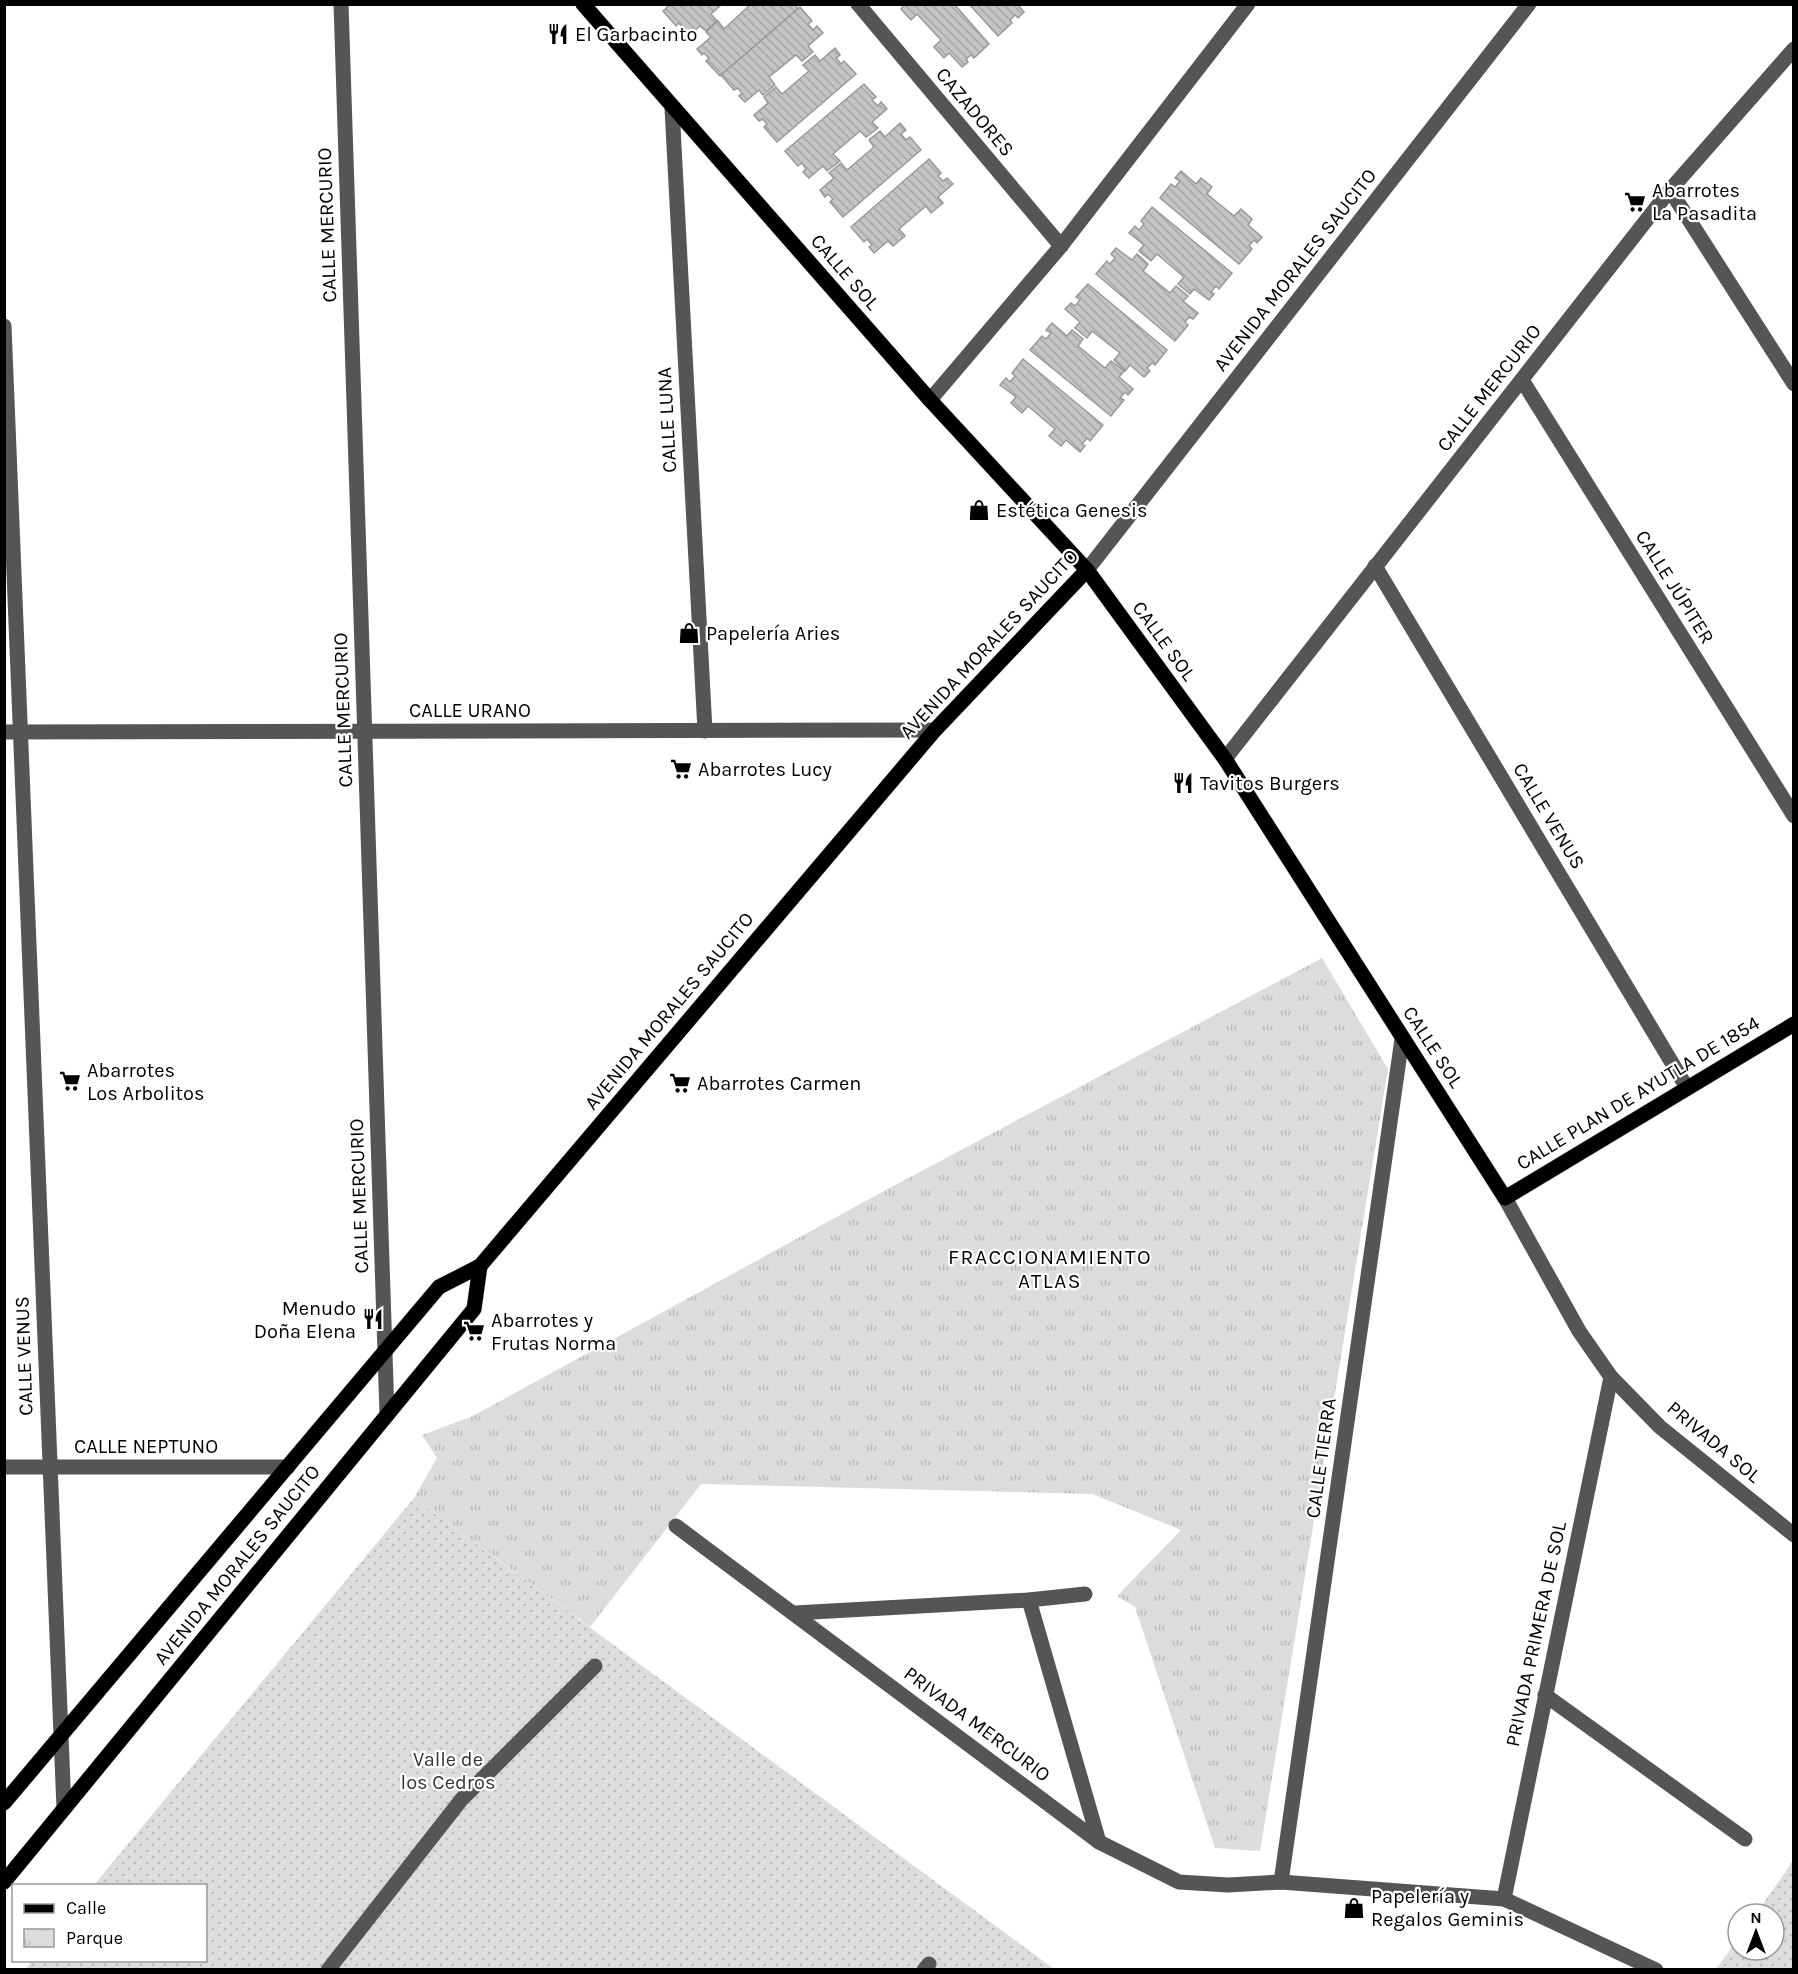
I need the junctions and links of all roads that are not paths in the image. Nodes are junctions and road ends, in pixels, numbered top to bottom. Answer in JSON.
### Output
{"nodes":[{"id":1,"x":341,"y":4,"type":"edge"},
{"id":2,"x":583,"y":4,"type":"edge"},
{"id":3,"x":858,"y":4,"type":"edge"},
{"id":4,"x":1248,"y":4,"type":"edge"},
{"id":5,"x":1529,"y":4,"type":"edge"},
{"id":6,"x":1794,"y":49,"type":"edge"},
{"id":7,"x":672,"y":108,"type":"junction"},
{"id":8,"x":1670,"y":190,"type":"junction"},
{"id":9,"x":1061,"y":246,"type":"junction"},
{"id":10,"x":4,"y":326,"type":"edge"},
{"id":11,"x":1522,"y":380,"type":"junction"},
{"id":12,"x":1794,"y":384,"type":"edge"},
{"id":13,"x":930,"y":400,"type":"junction"},
{"id":14,"x":1375,"y":566,"type":"junction"},
{"id":15,"x":1087,"y":570,"type":"junction"},
{"id":16,"x":935,"y":730,"type":"junction"},
{"id":17,"x":365,"y":731,"type":"junction"},
{"id":18,"x":705,"y":731,"type":"junction"},
{"id":19,"x":4,"y":732,"type":"edge"},
{"id":20,"x":21,"y":732,"type":"junction"},
{"id":21,"x":1225,"y":759,"type":"junction"},
{"id":22,"x":1794,"y":816,"type":"edge"},
{"id":23,"x":1794,"y":1024,"type":"edge"},
{"id":24,"x":1402,"y":1039,"type":"junction"},
{"id":25,"x":1687,"y":1088,"type":"junction"},
{"id":26,"x":1505,"y":1198,"type":"junction"},
{"id":27,"x":480,"y":1266,"type":"junction"},
{"id":28,"x":385,"y":1351,"type":"junction"},
{"id":29,"x":1611,"y":1377,"type":"junction"},
{"id":30,"x":387,"y":1415,"type":"junction"},
{"id":31,"x":4,"y":1467,"type":"edge"},
{"id":32,"x":50,"y":1467,"type":"junction"},
{"id":33,"x":288,"y":1467,"type":"junction"},
{"id":34,"x":676,"y":1526,"type":"dead end"},
{"id":35,"x":1794,"y":1535,"type":"edge"},
{"id":36,"x":1085,"y":1594,"type":"dead end"},
{"id":37,"x":1029,"y":1600,"type":"junction"},
{"id":38,"x":795,"y":1613,"type":"junction"},
{"id":39,"x":595,"y":1666,"type":"dead end"},
{"id":40,"x":1545,"y":1695,"type":"junction"},
{"id":41,"x":60,"y":1737,"type":"junction"},
{"id":42,"x":4,"y":1803,"type":"edge"},
{"id":43,"x":64,"y":1809,"type":"junction"},
{"id":44,"x":1745,"y":1839,"type":"dead end"},
{"id":45,"x":1099,"y":1842,"type":"junction"},
{"id":46,"x":4,"y":1882,"type":"edge"},
{"id":47,"x":1281,"y":1882,"type":"junction"},
{"id":48,"x":1504,"y":1899,"type":"junction"},
{"id":49,"x":328,"y":1970,"type":"edge"},
{"id":50,"x":1656,"y":1970,"type":"edge"}],
"edges":[{"from":1,"to":17,"type":"street","name":"CALLE MERCURIO"},
{"from":2,"to":7,"type":"main road","name":"CALLE SOL"},
{"from":3,"to":9,"type":"street","name":"CAZADORES"},
{"from":4,"to":9,"type":"street"},
{"from":5,"to":15,"type":"street","name":"AVENIDA MORALES SAUCITO"},
{"from":6,"to":8,"type":"street","name":"CALLE MERCURIO"},
{"from":7,"to":13,"type":"main road","name":"CALLE SOL"},
{"from":7,"to":18,"type":"street","name":"CALLE LUNA"},
{"from":8,"to":11,"type":"street","name":"CALLE MERCURIO"},
{"from":8,"to":12,"type":"street"},
{"from":9,"to":13,"type":"street"},
{"from":10,"to":20,"type":"street","name":"CALLE VENUS"},
{"from":11,"to":14,"type":"street","name":"CALLE MERCURIO"},
{"from":11,"to":22,"type":"street","name":"CALLE JÚPITER"},
{"from":13,"to":15,"type":"main road","name":"CALLE SOL"},
{"from":14,"to":21,"type":"street","name":"CALLE MERCURIO"},
{"from":14,"to":25,"type":"street","name":"CALLE VENUS"},
{"from":15,"to":16,"type":"main road","name":"AVENIDA MORALES SAUCITO"},
{"from":15,"to":21,"type":"main road","name":"CALLE SOL"},
{"from":16,"to":18,"type":"street","name":"CALLE URANO"},
{"from":16,"to":27,"type":"main road","name":"AVENIDA MORALES SAUCITO"},
{"from":17,"to":18,"type":"street","name":"CALLE URANO"},
{"from":17,"to":20,"type":"street","name":"CALLE URANO"},
{"from":17,"to":28,"type":"street","name":"CALLE MERCURIO"},
{"from":19,"to":20,"type":"street","name":"CALLE URANO"},
{"from":20,"to":32,"type":"street","name":"CALLE VENUS"},
{"from":21,"to":24,"type":"main road","name":"CALLE SOL"},
{"from":23,"to":25,"type":"main road","name":"CALLE PLAN DE AYUTLA DE 1854"},
{"from":24,"to":26,"type":"main road","name":"CALLE SOL"},
{"from":24,"to":47,"type":"street","name":"CALLE TIERRA"},
{"from":25,"to":26,"type":"main road","name":"CALLE PLAN DE AYUTLA DE 1854"},
{"from":26,"to":29,"type":"street","name":"CALLE SOL"},
{"from":27,"to":28,"type":"main road","name":"AVENIDA MORALES SAUCITO"},
{"from":27,"to":30,"type":"main road","name":"AVENIDA MORALES SAUCITO"},
{"from":28,"to":30,"type":"street","name":"CALLE MERCURIO"},
{"from":28,"to":33,"type":"main road","name":"AVENIDA MORALES SAUCITO"},
{"from":29,"to":35,"type":"street","name":"PRIVADA SOL"},
{"from":29,"to":40,"type":"street","name":"PRIVADA PRIMERA DE SOL"},
{"from":30,"to":43,"type":"main road","name":"AVENIDA MORALES SAUCITO"},
{"from":31,"to":32,"type":"street","name":"CALLE NEPTUNO"},
{"from":32,"to":33,"type":"street","name":"CALLE NEPTUNO"},
{"from":32,"to":41,"type":"street","name":"CALLE VENUS"},
{"from":33,"to":41,"type":"main road","name":"AVENIDA MORALES SAUCITO"},
{"from":34,"to":38,"type":"street","name":"PRIVADA MERCURIO"},
{"from":36,"to":37,"type":"street"},
{"from":37,"to":38,"type":"street"},
{"from":37,"to":45,"type":"street"},
{"from":38,"to":45,"type":"street","name":"PRIVADA MERCURIO"},
{"from":39,"to":49,"type":"street"},
{"from":40,"to":44,"type":"street"},
{"from":40,"to":48,"type":"street","name":"PRIVADA PRIMERA DE SOL"},
{"from":41,"to":42,"type":"main road","name":"AVENIDA MORALES SAUCITO"},
{"from":41,"to":43,"type":"street","name":"CALLE VENUS"},
{"from":43,"to":46,"type":"main road","name":"AVENIDA MORALES SAUCITO"},
{"from":45,"to":47,"type":"street","name":"PRIVADA MERCURIO"},
{"from":47,"to":48,"type":"street","name":"PRIVADA MERCURIO"},
{"from":48,"to":50,"type":"street"}]}
